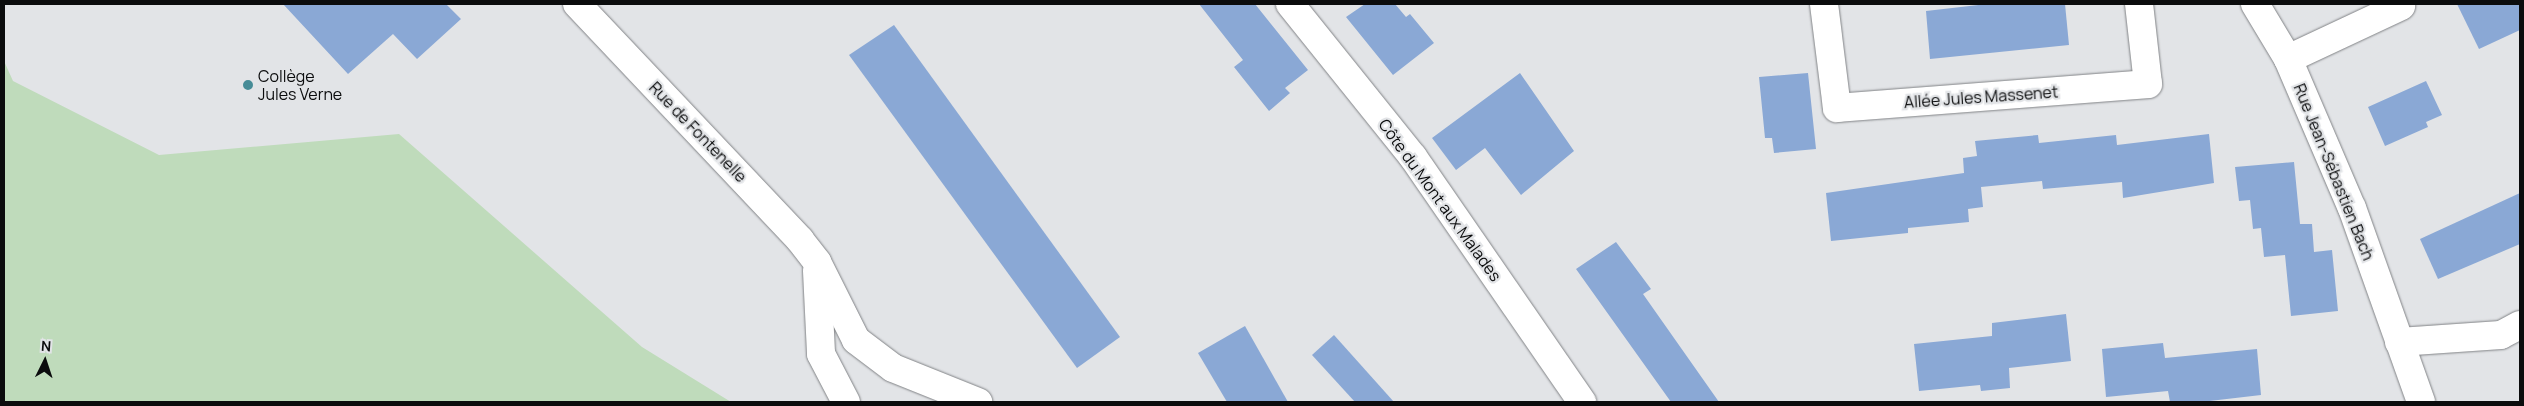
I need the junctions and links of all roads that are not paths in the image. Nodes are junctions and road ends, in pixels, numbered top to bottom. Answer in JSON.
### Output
{"nodes":[{"id":1,"x":577,"y":4,"type":"edge"},
{"id":2,"x":1290,"y":4,"type":"edge"},
{"id":3,"x":1824,"y":4,"type":"edge"},
{"id":4,"x":2139,"y":4,"type":"edge"},
{"id":5,"x":2255,"y":4,"type":"edge"},
{"id":6,"x":2401,"y":6,"type":"dead end"},
{"id":7,"x":2288,"y":60,"type":"junction"},
{"id":8,"x":817,"y":262,"type":"junction"},
{"id":9,"x":2520,"y":325,"type":"edge"},
{"id":10,"x":2399,"y":342,"type":"junction"},
{"id":11,"x":846,"y":402,"type":"edge"},
{"id":12,"x":978,"y":402,"type":"edge"},
{"id":13,"x":1582,"y":402,"type":"edge"},
{"id":14,"x":2421,"y":402,"type":"edge"}],
"edges":[{"from":1,"to":8,"type":"street","name":"Rue de Fontenelle"},
{"from":2,"to":13,"type":"street","name":"Côte du Mont aux Malades"},
{"from":3,"to":4,"type":"street","name":"Allée Jules Massenet"},
{"from":5,"to":7,"type":"street","name":"Rue Jean-Sébastien Bach"},
{"from":6,"to":7,"type":"street"},
{"from":7,"to":10,"type":"street","name":"Rue Jean-Sébastien Bach"},
{"from":8,"to":11,"type":"street"},
{"from":8,"to":12,"type":"street","name":"Rue de Fontenelle"},
{"from":9,"to":10,"type":"street"},
{"from":10,"to":14,"type":"street","name":"Rue Jean-Sébastien Bach"}]}
